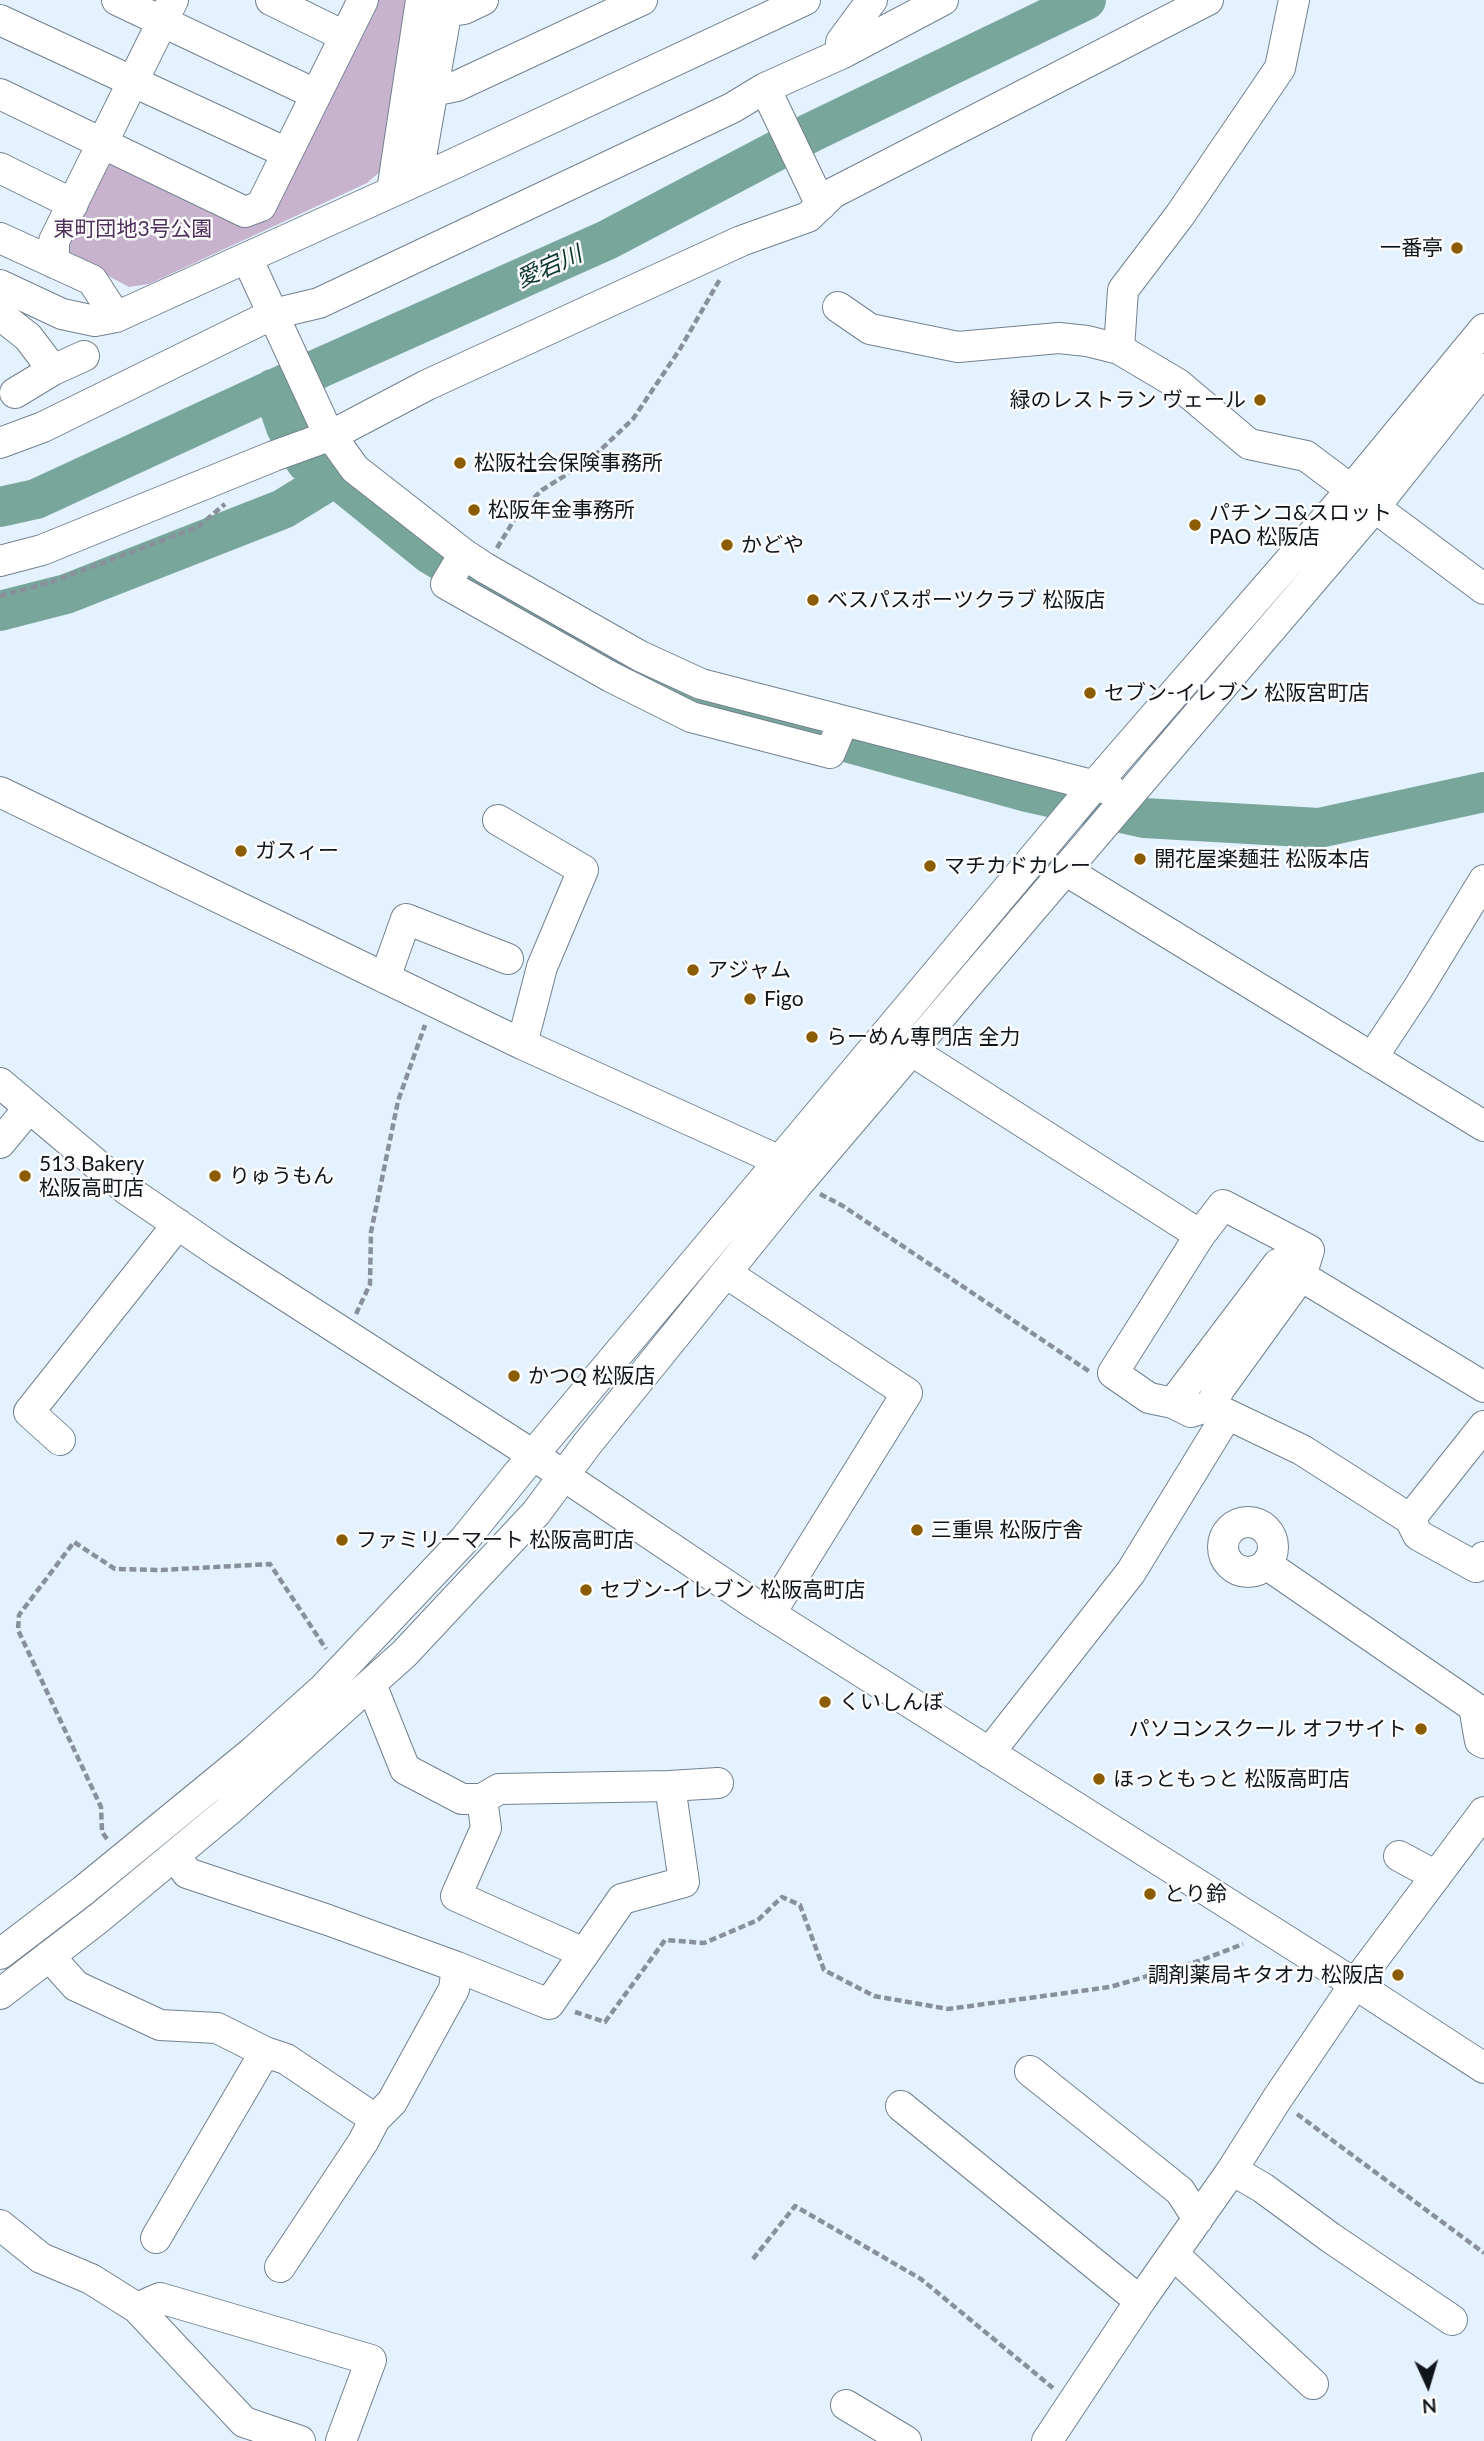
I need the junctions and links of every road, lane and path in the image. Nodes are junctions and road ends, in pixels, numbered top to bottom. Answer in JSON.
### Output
{"nodes":[{"id":1,"x":117,"y":0,"type":"edge"},
{"id":2,"x":271,"y":0,"type":"edge"},
{"id":3,"x":363,"y":0,"type":"edge"},
{"id":4,"x":483,"y":0,"type":"edge"},
{"id":5,"x":642,"y":0,"type":"edge"},
{"id":6,"x":805,"y":0,"type":"edge"},
{"id":7,"x":872,"y":0,"type":"edge"},
{"id":8,"x":943,"y":0,"type":"edge"},
{"id":9,"x":1208,"y":0,"type":"edge"},
{"id":10,"x":1294,"y":0,"type":"edge"},
{"id":11,"x":437,"y":4,"type":"edge"},
{"id":12,"x":918,"y":8,"type":"edge"},
{"id":13,"x":168,"y":11,"type":"edge"},
{"id":14,"x":0,"y":20,"type":"edge"},
{"id":15,"x":344,"y":36,"type":"junction"},
{"id":16,"x":841,"y":54,"type":"junction"},
{"id":17,"x":133,"y":83,"type":"junction"},
{"id":18,"x":765,"y":88,"type":"junction"},
{"id":19,"x":432,"y":91,"type":"junction"},
{"id":20,"x":0,"y":94,"type":"edge"},
{"id":21,"x":315,"y":94,"type":"junction"},
{"id":22,"x":103,"y":144,"type":"junction"},
{"id":23,"x":287,"y":153,"type":"junction"},
{"id":24,"x":0,"y":168,"type":"edge"},
{"id":25,"x":404,"y":185,"type":"junction"},
{"id":26,"x":73,"y":204,"type":"junction"},
{"id":27,"x":821,"y":205,"type":"junction"},
{"id":28,"x":0,"y":238,"type":"edge"},
{"id":29,"x":247,"y":258,"type":"junction"},
{"id":30,"x":54,"y":263,"type":"junction"},
{"id":31,"x":720,"y":277,"type":"dead end"},
{"id":32,"x":0,"y":285,"type":"edge"},
{"id":33,"x":838,"y":307,"type":"dead end"},
{"id":34,"x":273,"y":314,"type":"junction"},
{"id":35,"x":0,"y":315,"type":"edge"},
{"id":36,"x":116,"y":317,"type":"junction"},
{"id":37,"x":1484,"y":329,"type":"edge"},
{"id":38,"x":1119,"y":349,"type":"junction"},
{"id":39,"x":85,"y":356,"type":"dead end"},
{"id":40,"x":1484,"y":369,"type":"edge"},
{"id":41,"x":53,"y":370,"type":"junction"},
{"id":42,"x":15,"y":393,"type":"dead end"},
{"id":43,"x":324,"y":435,"type":"junction"},
{"id":44,"x":0,"y":443,"type":"edge"},
{"id":45,"x":1351,"y":490,"type":"junction"},
{"id":46,"x":226,"y":503,"type":"dead end"},
{"id":47,"x":1374,"y":508,"type":"junction"},
{"id":48,"x":470,"y":559,"type":"junction"},
{"id":49,"x":0,"y":561,"type":"edge"},
{"id":50,"x":1484,"y":589,"type":"edge"},
{"id":51,"x":0,"y":596,"type":"edge"},
{"id":52,"x":536,"y":617,"type":"junction"},
{"id":53,"x":634,"y":671,"type":"junction"},
{"id":54,"x":746,"y":697,"type":"junction"},
{"id":55,"x":842,"y":723,"type":"junction"},
{"id":56,"x":739,"y":728,"type":"junction"},
{"id":57,"x":1091,"y":790,"type":"junction"},
{"id":58,"x":0,"y":792,"type":"edge"},
{"id":59,"x":1127,"y":798,"type":"junction"},
{"id":60,"x":498,"y":820,"type":"dead end"},
{"id":61,"x":1065,"y":870,"type":"junction"},
{"id":62,"x":1484,"y":880,"type":"edge"},
{"id":63,"x":508,"y":959,"type":"dead end"},
{"id":64,"x":385,"y":978,"type":"junction"},
{"id":65,"x":433,"y":1000,"type":"junction"},
{"id":66,"x":522,"y":1044,"type":"junction"},
{"id":67,"x":912,"y":1051,"type":"junction"},
{"id":68,"x":1372,"y":1058,"type":"junction"},
{"id":69,"x":0,"y":1083,"type":"edge"},
{"id":70,"x":29,"y":1108,"type":"junction"},
{"id":71,"x":1484,"y":1126,"type":"edge"},
{"id":72,"x":0,"y":1143,"type":"edge"},
{"id":73,"x":780,"y":1161,"type":"junction"},
{"id":74,"x":814,"y":1191,"type":"dead end"},
{"id":75,"x":178,"y":1224,"type":"junction"},
{"id":76,"x":1199,"y":1235,"type":"junction"},
{"id":77,"x":726,"y":1273,"type":"junction"},
{"id":78,"x":1301,"y":1276,"type":"junction"},
{"id":79,"x":355,"y":1316,"type":"dead end"},
{"id":80,"x":1099,"y":1378,"type":"dead end"},
{"id":81,"x":1482,"y":1380,"type":"edge"},
{"id":82,"x":1173,"y":1403,"type":"junction"},
{"id":83,"x":1218,"y":1411,"type":"junction"},
{"id":84,"x":1484,"y":1426,"type":"edge"},
{"id":85,"x":60,"y":1440,"type":"dead end"},
{"id":86,"x":533,"y":1455,"type":"junction"},
{"id":87,"x":563,"y":1475,"type":"junction"},
{"id":88,"x":1410,"y":1519,"type":"junction"},
{"id":89,"x":1484,"y":1557,"type":"edge"},
{"id":90,"x":1266,"y":1564,"type":"dead end"},
{"id":91,"x":770,"y":1614,"type":"junction"},
{"id":92,"x":340,"y":1670,"type":"junction"},
{"id":93,"x":371,"y":1684,"type":"junction"},
{"id":94,"x":1484,"y":1744,"type":"edge"},
{"id":95,"x":989,"y":1753,"type":"junction"},
{"id":96,"x":718,"y":1783,"type":"dead end"},
{"id":97,"x":670,"y":1786,"type":"junction"},
{"id":98,"x":482,"y":1799,"type":"junction"},
{"id":99,"x":1484,"y":1812,"type":"edge"},
{"id":100,"x":174,"y":1855,"type":"junction"},
{"id":101,"x":1399,"y":1856,"type":"dead end"},
{"id":102,"x":121,"y":1860,"type":"junction"},
{"id":103,"x":1436,"y":1876,"type":"junction"},
{"id":104,"x":1273,"y":1932,"type":"junction"},
{"id":105,"x":584,"y":1953,"type":"junction"},
{"id":106,"x":0,"y":1954,"type":"edge"},
{"id":107,"x":49,"y":1956,"type":"junction"},
{"id":108,"x":457,"y":1967,"type":"junction"},
{"id":109,"x":1355,"y":1984,"type":"junction"},
{"id":110,"x":0,"y":1994,"type":"edge"},
{"id":111,"x":549,"y":2004,"type":"junction"},
{"id":112,"x":265,"y":2052,"type":"junction"},
{"id":113,"x":1484,"y":2068,"type":"edge"},
{"id":114,"x":1030,"y":2071,"type":"dead end"},
{"id":115,"x":1277,"y":2099,"type":"junction"},
{"id":116,"x":901,"y":2106,"type":"dead end"},
{"id":117,"x":374,"y":2119,"type":"junction"},
{"id":118,"x":1233,"y":2170,"type":"junction"},
{"id":119,"x":1198,"y":2219,"type":"junction"},
{"id":120,"x":0,"y":2225,"type":"edge"},
{"id":121,"x":156,"y":2238,"type":"dead end"},
{"id":122,"x":1484,"y":2253,"type":"edge"},
{"id":123,"x":1174,"y":2254,"type":"junction"},
{"id":124,"x":753,"y":2259,"type":"dead end"},
{"id":125,"x":281,"y":2267,"type":"dead end"},
{"id":126,"x":1140,"y":2301,"type":"junction"},
{"id":127,"x":137,"y":2308,"type":"junction"},
{"id":128,"x":1452,"y":2320,"type":"dead end"},
{"id":129,"x":1313,"y":2384,"type":"dead end"},
{"id":130,"x":1073,"y":2404,"type":"junction"},
{"id":131,"x":846,"y":2405,"type":"dead end"},
{"id":132,"x":300,"y":2441,"type":"edge"},
{"id":133,"x":341,"y":2441,"type":"edge"},
{"id":134,"x":905,"y":2441,"type":"edge"},
{"id":135,"x":1047,"y":2441,"type":"edge"}],
"edges":[{"from":1,"to":13,"type":"street"},
{"from":2,"to":15,"type":"street"},
{"from":3,"to":15,"type":"street"},
{"from":4,"to":11,"type":"street"},
{"from":5,"to":19,"type":"street"},
{"from":6,"to":25,"type":"street"},
{"from":7,"to":16,"type":"street"},
{"from":8,"to":12,"type":"street"},
{"from":9,"to":27,"type":"street"},
{"from":10,"to":38,"type":"street"},
{"from":11,"to":19,"type":"street"},
{"from":11,"to":25,"type":"street"},
{"from":12,"to":16,"type":"street"},
{"from":13,"to":17,"type":"street"},
{"from":13,"to":21,"type":"street"},
{"from":14,"to":17,"type":"street"},
{"from":15,"to":21,"type":"street"},
{"from":16,"to":18,"type":"street"},
{"from":17,"to":22,"type":"street"},
{"from":17,"to":23,"type":"street"},
{"from":18,"to":27,"type":"street"},
{"from":18,"to":34,"type":"street"},
{"from":19,"to":25,"type":"street"},
{"from":20,"to":22,"type":"street"},
{"from":21,"to":23,"type":"street"},
{"from":22,"to":23,"type":"street"},
{"from":22,"to":26,"type":"street"},
{"from":24,"to":26,"type":"street"},
{"from":25,"to":29,"type":"street"},
{"from":26,"to":30,"type":"street"},
{"from":27,"to":43,"type":"street"},
{"from":28,"to":30,"type":"street"},
{"from":29,"to":34,"type":"street"},
{"from":29,"to":36,"type":"street"},
{"from":30,"to":36,"type":"street"},
{"from":31,"to":48,"type":"path"},
{"from":32,"to":36,"type":"street"},
{"from":33,"to":38,"type":"street"},
{"from":34,"to":43,"type":"street"},
{"from":34,"to":44,"type":"street"},
{"from":35,"to":41,"type":"street"},
{"from":37,"to":45,"type":"street"},
{"from":38,"to":45,"type":"street"},
{"from":39,"to":41,"type":"street"},
{"from":40,"to":47,"type":"street"},
{"from":41,"to":42,"type":"street"},
{"from":43,"to":48,"type":"street"},
{"from":43,"to":49,"type":"street"},
{"from":45,"to":47,"type":"street"},
{"from":45,"to":57,"type":"street"},
{"from":46,"to":51,"type":"path"},
{"from":47,"to":50,"type":"street"},
{"from":47,"to":59,"type":"street"},
{"from":48,"to":52,"type":"street"},
{"from":48,"to":52,"type":"street"},
{"from":52,"to":53,"type":"street"},
{"from":53,"to":54,"type":"street"},
{"from":53,"to":56,"type":"street"},
{"from":54,"to":55,"type":"street"},
{"from":54,"to":56,"type":"street"},
{"from":55,"to":56,"type":"street"},
{"from":55,"to":57,"type":"street"},
{"from":57,"to":59,"type":"street"},
{"from":57,"to":73,"type":"street"},
{"from":58,"to":64,"type":"street"},
{"from":59,"to":61,"type":"street"},
{"from":60,"to":66,"type":"street"},
{"from":61,"to":67,"type":"street"},
{"from":61,"to":68,"type":"street"},
{"from":62,"to":68,"type":"street"},
{"from":63,"to":64,"type":"street"},
{"from":64,"to":65,"type":"street"},
{"from":65,"to":66,"type":"street"},
{"from":65,"to":79,"type":"path"},
{"from":66,"to":73,"type":"street"},
{"from":67,"to":76,"type":"street"},
{"from":67,"to":77,"type":"street"},
{"from":68,"to":71,"type":"street"},
{"from":69,"to":70,"type":"street"},
{"from":70,"to":72,"type":"street"},
{"from":70,"to":75,"type":"street"},
{"from":73,"to":86,"type":"street"},
{"from":74,"to":80,"type":"path"},
{"from":75,"to":85,"type":"street"},
{"from":75,"to":86,"type":"street"},
{"from":76,"to":78,"type":"street"},
{"from":76,"to":82,"type":"street"},
{"from":77,"to":87,"type":"street"},
{"from":77,"to":91,"type":"street"},
{"from":78,"to":81,"type":"street"},
{"from":78,"to":82,"type":"street"},
{"from":78,"to":83,"type":"street"},
{"from":82,"to":83,"type":"street"},
{"from":83,"to":88,"type":"street"},
{"from":83,"to":95,"type":"street"},
{"from":84,"to":88,"type":"street"},
{"from":86,"to":87,"type":"street"},
{"from":86,"to":92,"type":"street"},
{"from":87,"to":91,"type":"street"},
{"from":87,"to":93,"type":"street"},
{"from":88,"to":89,"type":"street"},
{"from":90,"to":94,"type":"street"},
{"from":91,"to":95,"type":"street"},
{"from":92,"to":102,"type":"street"},
{"from":92,"to":102,"type":"path"},
{"from":93,"to":98,"type":"street"},
{"from":93,"to":100,"type":"street"},
{"from":95,"to":104,"type":"street"},
{"from":96,"to":97,"type":"street"},
{"from":97,"to":98,"type":"street"},
{"from":97,"to":105,"type":"street"},
{"from":98,"to":105,"type":"street"},
{"from":99,"to":103,"type":"street"},
{"from":100,"to":107,"type":"street"},
{"from":100,"to":108,"type":"street"},
{"from":101,"to":103,"type":"street"},
{"from":102,"to":106,"type":"street"},
{"from":103,"to":109,"type":"street"},
{"from":104,"to":109,"type":"street"},
{"from":104,"to":111,"type":"path"},
{"from":105,"to":111,"type":"street"},
{"from":107,"to":110,"type":"street"},
{"from":107,"to":112,"type":"street"},
{"from":108,"to":111,"type":"street"},
{"from":108,"to":117,"type":"street"},
{"from":109,"to":113,"type":"street"},
{"from":109,"to":115,"type":"street"},
{"from":112,"to":117,"type":"street"},
{"from":112,"to":121,"type":"street"},
{"from":114,"to":119,"type":"street"},
{"from":115,"to":118,"type":"street"},
{"from":115,"to":122,"type":"path"},
{"from":116,"to":126,"type":"street"},
{"from":117,"to":125,"type":"street"},
{"from":118,"to":119,"type":"street"},
{"from":118,"to":128,"type":"street"},
{"from":119,"to":123,"type":"street"},
{"from":120,"to":127,"type":"street"},
{"from":123,"to":126,"type":"street"},
{"from":123,"to":129,"type":"street"},
{"from":124,"to":130,"type":"path"},
{"from":126,"to":130,"type":"street"},
{"from":127,"to":132,"type":"street"},
{"from":127,"to":133,"type":"street"},
{"from":130,"to":135,"type":"street"},
{"from":131,"to":134,"type":"street"}]}
